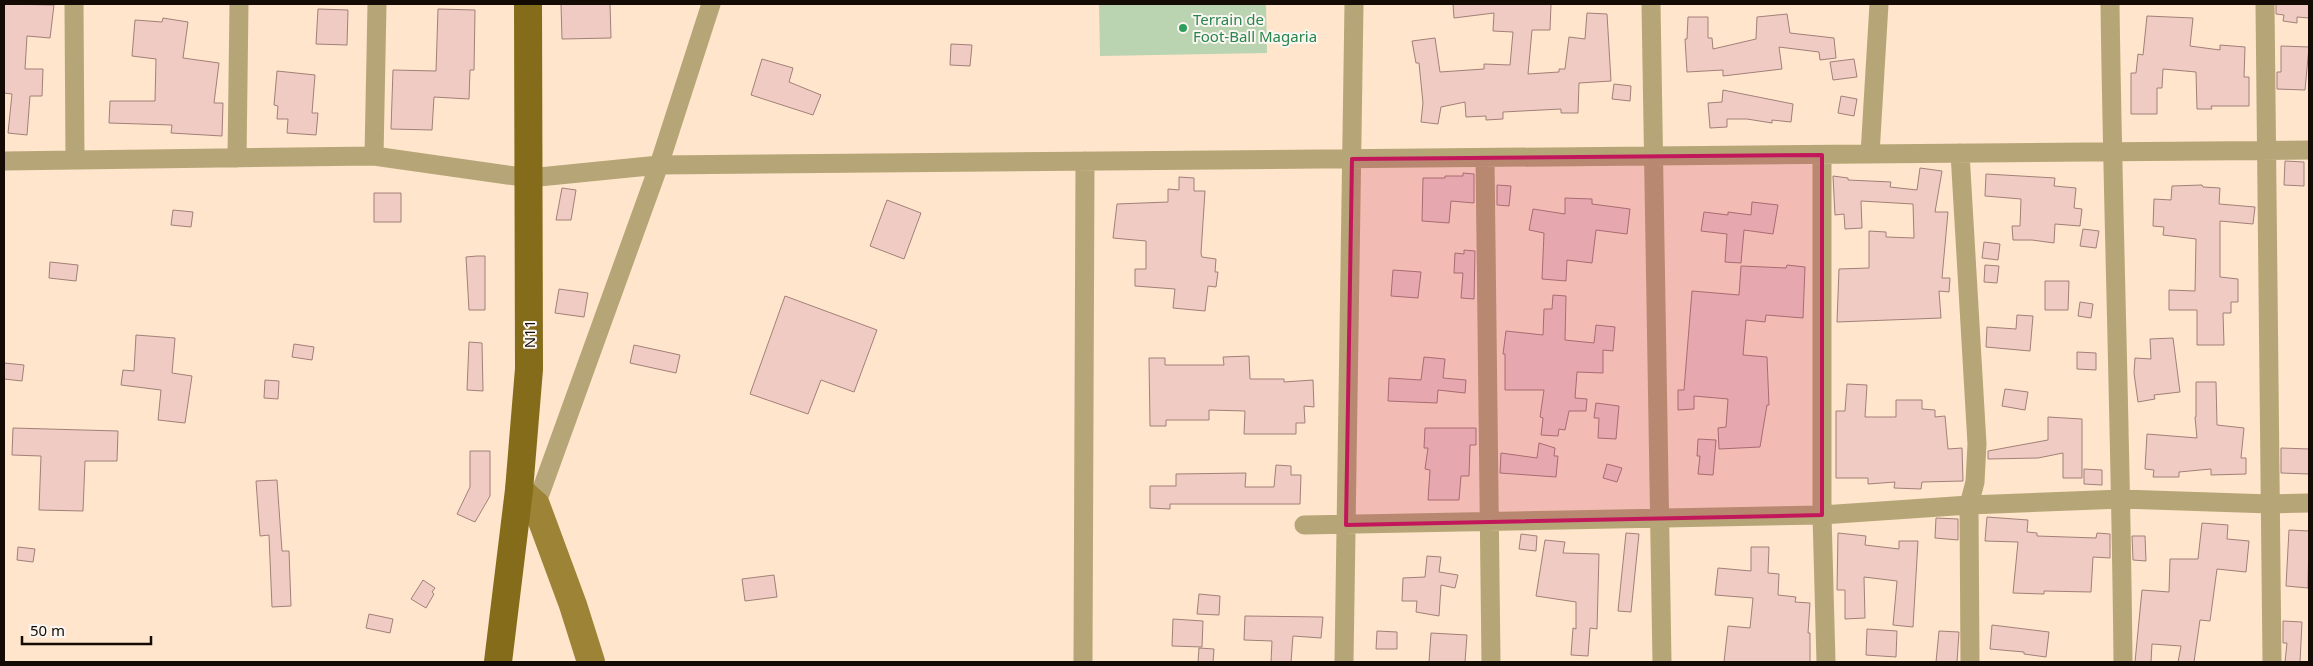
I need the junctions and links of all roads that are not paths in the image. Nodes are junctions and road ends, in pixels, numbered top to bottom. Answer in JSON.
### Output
{"nodes":[{"id":1,"x":74,"y":4,"type":"edge"},
{"id":2,"x":239,"y":4,"type":"edge"},
{"id":3,"x":377,"y":4,"type":"edge"},
{"id":4,"x":528,"y":4,"type":"edge"},
{"id":5,"x":710,"y":4,"type":"edge"},
{"id":6,"x":1354,"y":4,"type":"edge"},
{"id":7,"x":1651,"y":4,"type":"edge"},
{"id":8,"x":1879,"y":4,"type":"edge"},
{"id":9,"x":2110,"y":4,"type":"edge"},
{"id":10,"x":2265,"y":4,"type":"edge"},
{"id":11,"x":2266,"y":150,"type":"junction"},
{"id":12,"x":2309,"y":150,"type":"edge"},
{"id":13,"x":2112,"y":152,"type":"junction"},
{"id":14,"x":1960,"y":153,"type":"junction"},
{"id":15,"x":1822,"y":154,"type":"junction"},
{"id":16,"x":1870,"y":154,"type":"junction"},
{"id":17,"x":374,"y":156,"type":"junction"},
{"id":18,"x":1654,"y":156,"type":"junction"},
{"id":19,"x":237,"y":158,"type":"junction"},
{"id":20,"x":1485,"y":158,"type":"junction"},
{"id":21,"x":1352,"y":159,"type":"junction"},
{"id":22,"x":76,"y":160,"type":"junction"},
{"id":23,"x":4,"y":161,"type":"edge"},
{"id":24,"x":1085,"y":161,"type":"junction"},
{"id":25,"x":659,"y":166,"type":"junction"},
{"id":26,"x":530,"y":178,"type":"junction"},
{"id":27,"x":527,"y":498,"type":"junction"},
{"id":28,"x":2122,"y":499,"type":"junction"},
{"id":29,"x":2309,"y":503,"type":"edge"},
{"id":30,"x":2270,"y":504,"type":"junction"},
{"id":31,"x":1969,"y":505,"type":"junction"},
{"id":32,"x":1822,"y":515,"type":"junction"},
{"id":33,"x":1660,"y":517,"type":"junction"},
{"id":34,"x":1489,"y":521,"type":"junction"},
{"id":35,"x":1304,"y":525,"type":"dead end"},
{"id":36,"x":1346,"y":525,"type":"junction"},
{"id":37,"x":498,"y":662,"type":"edge"},
{"id":38,"x":592,"y":662,"type":"edge"},
{"id":39,"x":1083,"y":662,"type":"edge"},
{"id":40,"x":1344,"y":662,"type":"edge"},
{"id":41,"x":1490,"y":662,"type":"edge"},
{"id":42,"x":1662,"y":662,"type":"edge"},
{"id":43,"x":1826,"y":662,"type":"edge"},
{"id":44,"x":1970,"y":662,"type":"edge"},
{"id":45,"x":2123,"y":662,"type":"edge"},
{"id":46,"x":2272,"y":662,"type":"edge"}],
"edges":[{"from":1,"to":22,"type":"street"},
{"from":2,"to":19,"type":"street"},
{"from":3,"to":17,"type":"street"},
{"from":4,"to":26,"type":"main road","name":"N11"},
{"from":5,"to":25,"type":"street"},
{"from":6,"to":21,"type":"street"},
{"from":7,"to":18,"type":"street"},
{"from":8,"to":16,"type":"street"},
{"from":9,"to":13,"type":"street"},
{"from":10,"to":11,"type":"street"},
{"from":11,"to":12,"type":"street"},
{"from":11,"to":13,"type":"street"},
{"from":11,"to":30,"type":"street"},
{"from":13,"to":14,"type":"street"},
{"from":13,"to":28,"type":"street"},
{"from":14,"to":16,"type":"street"},
{"from":14,"to":31,"type":"street"},
{"from":15,"to":16,"type":"street"},
{"from":15,"to":18,"type":"street"},
{"from":15,"to":32,"type":"street"},
{"from":17,"to":19,"type":"street"},
{"from":17,"to":26,"type":"street"},
{"from":18,"to":20,"type":"street"},
{"from":18,"to":33,"type":"street"},
{"from":19,"to":22,"type":"street"},
{"from":20,"to":21,"type":"street"},
{"from":20,"to":34,"type":"street"},
{"from":21,"to":24,"type":"street"},
{"from":21,"to":36,"type":"street"},
{"from":22,"to":23,"type":"street"},
{"from":24,"to":25,"type":"street"},
{"from":24,"to":39,"type":"street"},
{"from":25,"to":26,"type":"street"},
{"from":25,"to":27,"type":"street"},
{"from":26,"to":27,"type":"main road","name":"N11"},
{"from":27,"to":37,"type":"main road","name":"N11"},
{"from":27,"to":38,"type":"main road"},
{"from":28,"to":30,"type":"street"},
{"from":28,"to":31,"type":"street"},
{"from":28,"to":45,"type":"street"},
{"from":29,"to":30,"type":"street"},
{"from":30,"to":46,"type":"street"},
{"from":31,"to":32,"type":"street"},
{"from":31,"to":44,"type":"street"},
{"from":32,"to":33,"type":"street"},
{"from":32,"to":43,"type":"street"},
{"from":33,"to":34,"type":"street"},
{"from":33,"to":42,"type":"street"},
{"from":34,"to":36,"type":"street"},
{"from":34,"to":41,"type":"street"},
{"from":35,"to":36,"type":"street"},
{"from":36,"to":40,"type":"street"}]}
